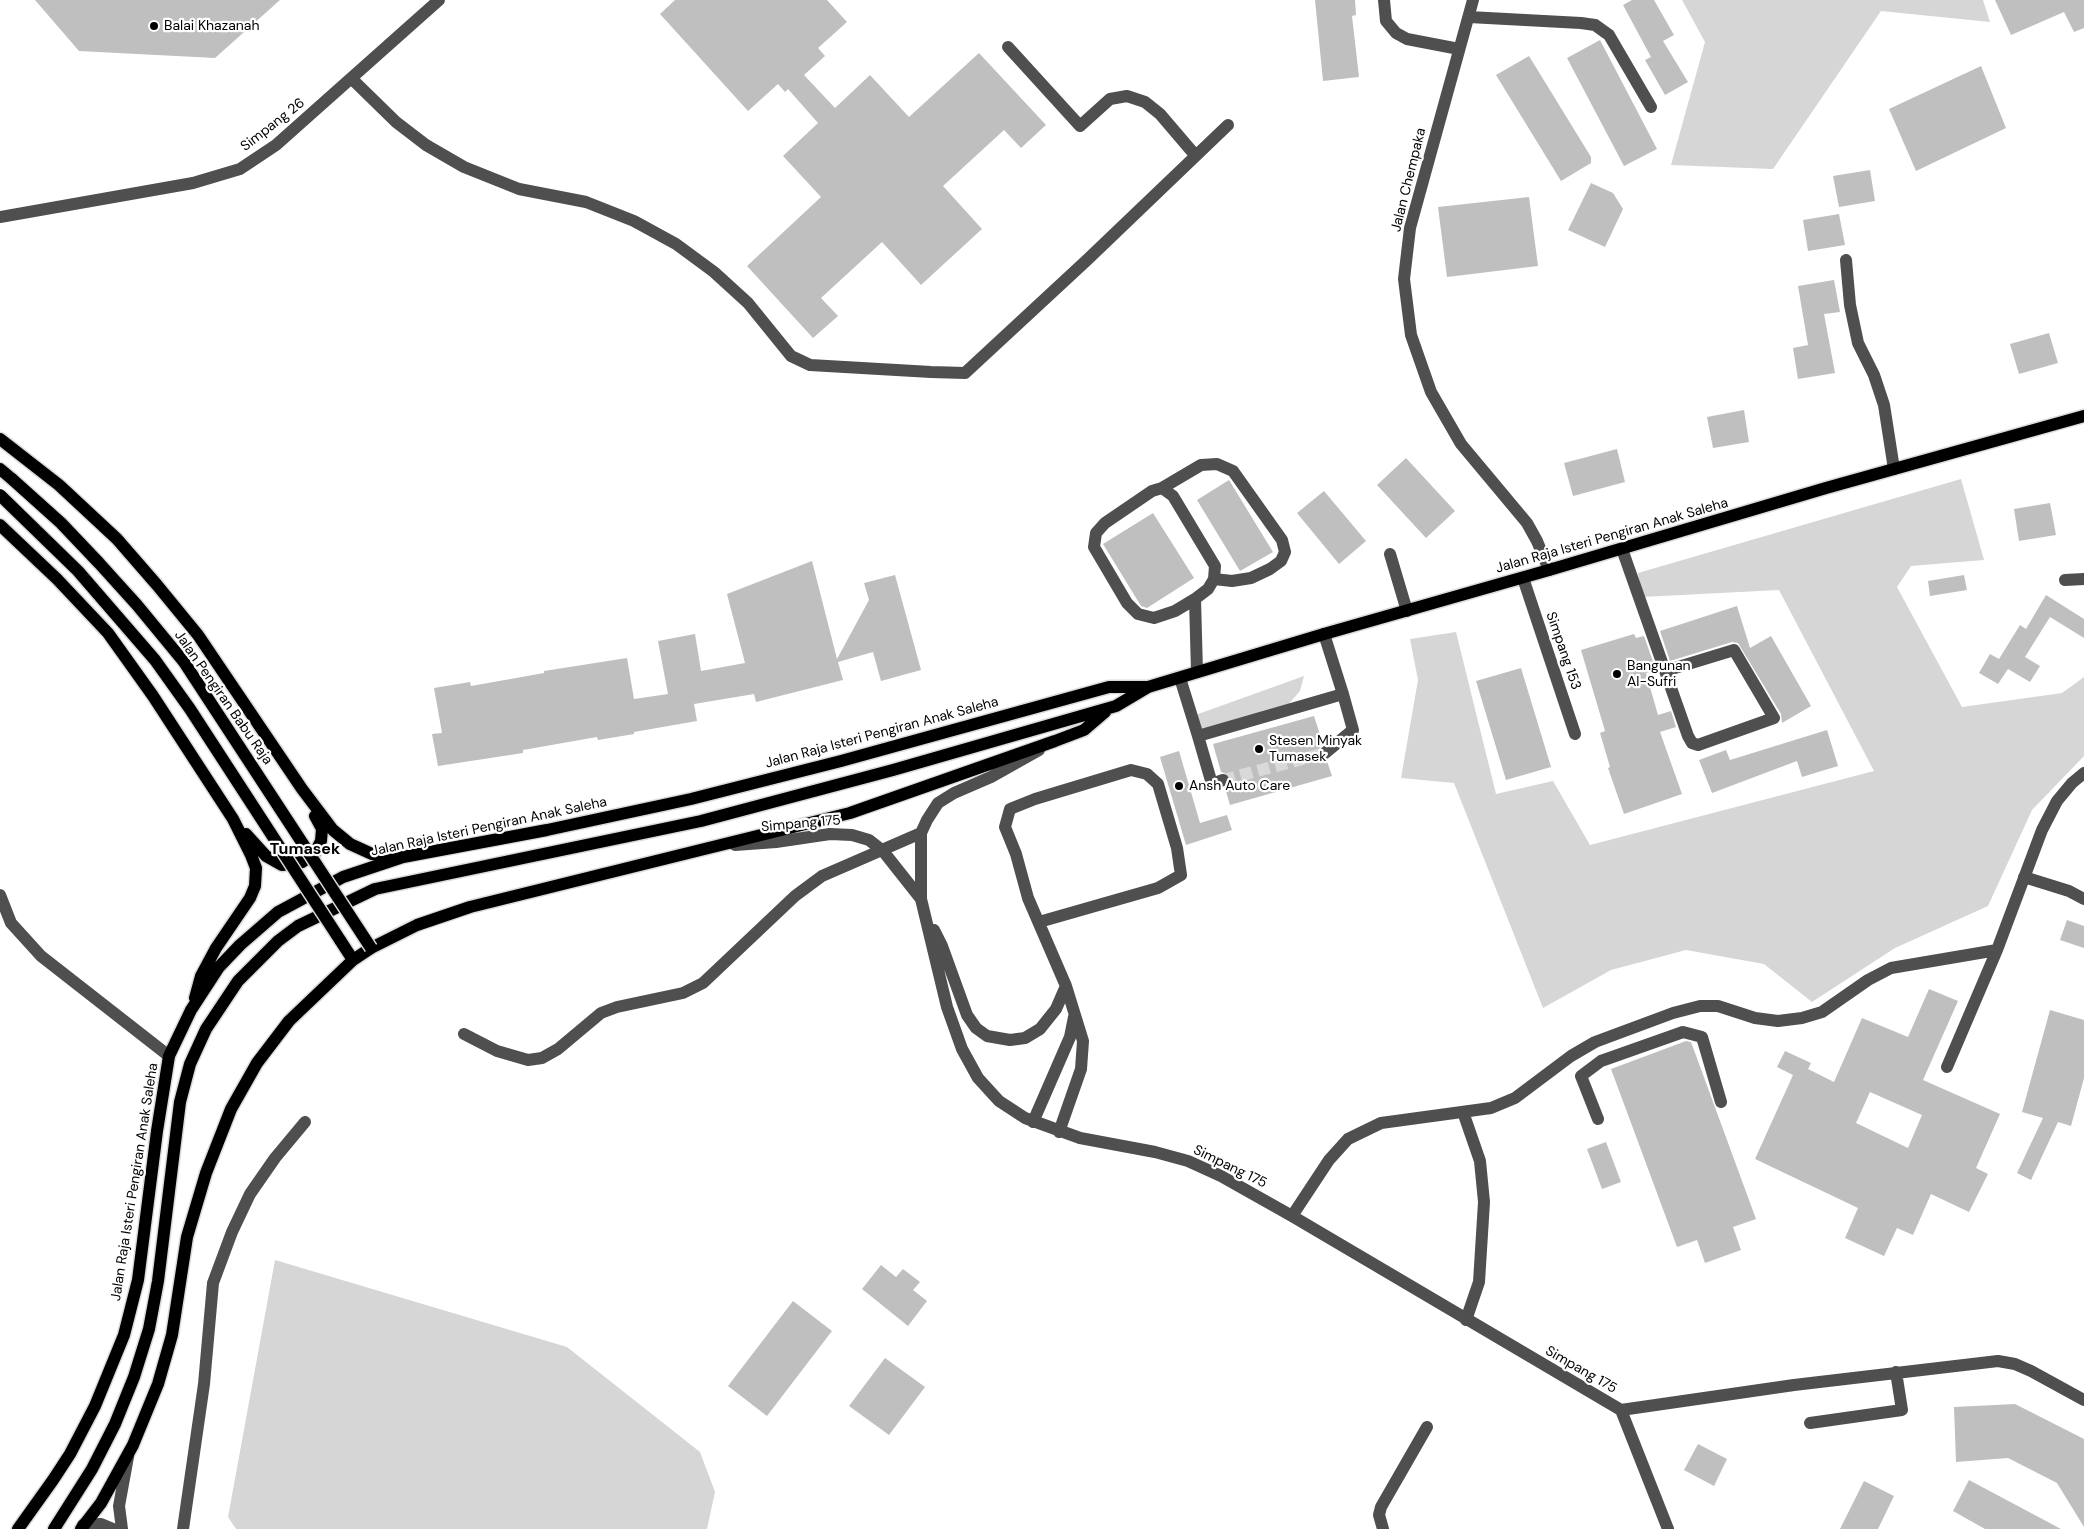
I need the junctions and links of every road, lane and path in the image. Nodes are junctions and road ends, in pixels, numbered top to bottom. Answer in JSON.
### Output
{"nodes":[{"id":1,"x":439,"y":0,"type":"edge"},
{"id":2,"x":1384,"y":0,"type":"edge"},
{"id":3,"x":1473,"y":0,"type":"edge"},
{"id":4,"x":1468,"y":18,"type":"junction"},
{"id":5,"x":1008,"y":47,"type":"dead end"},
{"id":6,"x":1458,"y":49,"type":"junction"},
{"id":7,"x":352,"y":79,"type":"junction"},
{"id":8,"x":1650,"y":107,"type":"dead end"},
{"id":9,"x":1228,"y":125,"type":"dead end"},
{"id":10,"x":1195,"y":155,"type":"junction"},
{"id":11,"x":0,"y":217,"type":"edge"},
{"id":12,"x":1846,"y":260,"type":"dead end"},
{"id":13,"x":2084,"y":416,"type":"edge"},
{"id":14,"x":0,"y":439,"type":"edge"},
{"id":15,"x":1894,"y":468,"type":"junction"},
{"id":16,"x":0,"y":469,"type":"edge"},
{"id":17,"x":1162,"y":488,"type":"junction"},
{"id":18,"x":0,"y":495,"type":"edge"},
{"id":19,"x":0,"y":525,"type":"edge"},
{"id":20,"x":1622,"y":549,"type":"junction"},
{"id":21,"x":1390,"y":554,"type":"dead end"},
{"id":22,"x":1549,"y":570,"type":"junction"},
{"id":23,"x":1523,"y":578,"type":"junction"},
{"id":24,"x":2084,"y":579,"type":"edge"},
{"id":25,"x":1214,"y":580,"type":"junction"},
{"id":26,"x":2064,"y":580,"type":"dead end"},
{"id":27,"x":1195,"y":599,"type":"junction"},
{"id":28,"x":1407,"y":611,"type":"junction"},
{"id":29,"x":1324,"y":634,"type":"junction"},
{"id":30,"x":1665,"y":671,"type":"junction"},
{"id":31,"x":1197,"y":672,"type":"junction"},
{"id":32,"x":1180,"y":678,"type":"junction"},
{"id":33,"x":1148,"y":687,"type":"junction"},
{"id":34,"x":1343,"y":694,"type":"junction"},
{"id":35,"x":1108,"y":708,"type":"junction"},
{"id":36,"x":1575,"y":734,"type":"dead end"},
{"id":37,"x":1198,"y":736,"type":"junction"},
{"id":38,"x":1055,"y":741,"type":"junction"},
{"id":39,"x":1325,"y":753,"type":"tunnel mouth"},
{"id":40,"x":2084,"y":773,"type":"edge"},
{"id":41,"x":1223,"y":780,"type":"dead end"},
{"id":42,"x":302,"y":789,"type":"junction"},
{"id":43,"x":233,"y":819,"type":"junction"},
{"id":44,"x":922,"y":833,"type":"junction"},
{"id":45,"x":716,"y":847,"type":"junction"},
{"id":46,"x":884,"y":851,"type":"junction"},
{"id":47,"x":403,"y":857,"type":"junction"},
{"id":48,"x":2024,"y":877,"type":"junction"},
{"id":49,"x":0,"y":895,"type":"edge"},
{"id":50,"x":2084,"y":898,"type":"edge"},
{"id":51,"x":922,"y":903,"type":"junction"},
{"id":52,"x":1039,"y":922,"type":"junction"},
{"id":53,"x":371,"y":948,"type":"junction"},
{"id":54,"x":1997,"y":950,"type":"junction"},
{"id":55,"x":353,"y":960,"type":"junction"},
{"id":56,"x":1066,"y":986,"type":"junction"},
{"id":57,"x":191,"y":1010,"type":"junction"},
{"id":58,"x":1074,"y":1012,"type":"junction"},
{"id":59,"x":1676,"y":1013,"type":"junction"},
{"id":60,"x":1683,"y":1032,"type":"junction"},
{"id":61,"x":464,"y":1034,"type":"dead end"},
{"id":62,"x":1585,"y":1048,"type":"junction"},
{"id":63,"x":169,"y":1056,"type":"junction"},
{"id":64,"x":1947,"y":1066,"type":"dead end"},
{"id":65,"x":1593,"y":1067,"type":"junction"},
{"id":66,"x":1721,"y":1102,"type":"dead end"},
{"id":67,"x":1463,"y":1112,"type":"junction"},
{"id":68,"x":1598,"y":1119,"type":"dead end"},
{"id":69,"x":305,"y":1122,"type":"dead end"},
{"id":70,"x":1033,"y":1122,"type":"junction"},
{"id":71,"x":1059,"y":1132,"type":"junction"},
{"id":72,"x":1292,"y":1216,"type":"junction"},
{"id":73,"x":1466,"y":1320,"type":"junction"},
{"id":74,"x":1896,"y":1372,"type":"junction"},
{"id":75,"x":2084,"y":1400,"type":"edge"},
{"id":76,"x":1621,"y":1410,"type":"junction"},
{"id":77,"x":1810,"y":1423,"type":"dead end"},
{"id":78,"x":1427,"y":1428,"type":"dead end"},
{"id":79,"x":131,"y":1449,"type":"junction"},
{"id":80,"x":82,"y":1527,"type":"edge"},
{"id":81,"x":18,"y":1529,"type":"edge"},
{"id":82,"x":54,"y":1529,"type":"edge"},
{"id":83,"x":113,"y":1529,"type":"edge"},
{"id":84,"x":122,"y":1529,"type":"edge"},
{"id":85,"x":183,"y":1529,"type":"edge"},
{"id":86,"x":1383,"y":1529,"type":"edge"},
{"id":87,"x":1668,"y":1529,"type":"edge"}],
"edges":[{"from":1,"to":7,"type":"street","name":"Simpang 26"},
{"from":2,"to":6,"type":"street"},
{"from":3,"to":4,"type":"street","name":"Jalan Chempaka"},
{"from":4,"to":6,"type":"street","name":"Jalan Chempaka"},
{"from":4,"to":8,"type":"street"},
{"from":5,"to":10,"type":"street"},
{"from":6,"to":22,"type":"street","name":"Jalan Chempaka"},
{"from":7,"to":10,"type":"street"},
{"from":7,"to":11,"type":"street","name":"Simpang 26"},
{"from":9,"to":10,"type":"street"},
{"from":12,"to":15,"type":"street"},
{"from":13,"to":15,"type":"main road","name":"Jalan Raja Isteri Pengiran Anak Saleha"},
{"from":14,"to":42,"type":"main road"},
{"from":15,"to":20,"type":"main road","name":"Jalan Raja Isteri Pengiran Anak Saleha"},
{"from":16,"to":53,"type":"main road","name":"Jalan Pengiran Babu Raja","bridge":true},
{"from":17,"to":25,"type":"street"},
{"from":17,"to":25,"type":"street"},
{"from":17,"to":27,"type":"street"},
{"from":18,"to":55,"type":"main road","bridge":true},
{"from":19,"to":43,"type":"main road"},
{"from":20,"to":22,"type":"main road","name":"Jalan Raja Isteri Pengiran Anak Saleha"},
{"from":20,"to":30,"type":"street"},
{"from":21,"to":28,"type":"street"},
{"from":22,"to":23,"type":"main road","name":"Jalan Raja Isteri Pengiran Anak Saleha"},
{"from":23,"to":28,"type":"main road","name":"Jalan Raja Isteri Pengiran Anak Saleha"},
{"from":23,"to":36,"type":"street","name":"Simpang 153"},
{"from":24,"to":26,"type":"street"},
{"from":25,"to":27,"type":"street"},
{"from":27,"to":31,"type":"street"},
{"from":28,"to":29,"type":"main road","name":"Jalan Raja Isteri Pengiran Anak Saleha"},
{"from":29,"to":31,"type":"main road","name":"Jalan Raja Isteri Pengiran Anak Saleha"},
{"from":29,"to":34,"type":"street"},
{"from":30,"to":30,"type":"street"},
{"from":31,"to":32,"type":"main road","name":"Jalan Raja Isteri Pengiran Anak Saleha"},
{"from":32,"to":33,"type":"main road","name":"Jalan Raja Isteri Pengiran Anak Saleha"},
{"from":32,"to":37,"type":"street"},
{"from":33,"to":35,"type":"main road","name":"Jalan Raja Isteri Pengiran Anak Saleha"},
{"from":33,"to":47,"type":"main road","name":"Jalan Raja Isteri Pengiran Anak Saleha"},
{"from":34,"to":37,"type":"street"},
{"from":34,"to":39,"type":"street"},
{"from":35,"to":38,"type":"main road"},
{"from":35,"to":82,"type":"main road","name":"Jalan Raja Isteri Pengiran Anak Saleha"},
{"from":37,"to":41,"type":"street"},
{"from":38,"to":44,"type":"street","name":"Simpang 175"},
{"from":38,"to":45,"type":"main road"},
{"from":40,"to":48,"type":"street"},
{"from":42,"to":43,"type":"main road"},
{"from":42,"to":47,"type":"main road"},
{"from":43,"to":57,"type":"main road"},
{"from":44,"to":46,"type":"street"},
{"from":44,"to":51,"type":"street","name":"Simpang 175"},
{"from":45,"to":46,"type":"street","name":"Simpang 175"},
{"from":45,"to":53,"type":"main road"},
{"from":46,"to":51,"type":"street","name":"Simpang 175"},
{"from":46,"to":61,"type":"street"},
{"from":47,"to":57,"type":"main road","name":"Jalan Raja Isteri Pengiran Anak Saleha"},
{"from":48,"to":50,"type":"street"},
{"from":48,"to":54,"type":"street"},
{"from":49,"to":63,"type":"street"},
{"from":51,"to":56,"type":"street"},
{"from":51,"to":70,"type":"street","name":"Simpang 175"},
{"from":52,"to":52,"type":"street"},
{"from":52,"to":56,"type":"street"},
{"from":53,"to":55,"type":"main road"},
{"from":54,"to":59,"type":"street"},
{"from":54,"to":64,"type":"street"},
{"from":55,"to":79,"type":"main road"},
{"from":56,"to":58,"type":"street"},
{"from":57,"to":63,"type":"main road","name":"Jalan Raja Isteri Pengiran Anak Saleha"},
{"from":58,"to":70,"type":"street"},
{"from":58,"to":71,"type":"street"},
{"from":59,"to":60,"type":"street"},
{"from":59,"to":62,"type":"street"},
{"from":60,"to":65,"type":"street"},
{"from":60,"to":66,"type":"street"},
{"from":62,"to":65,"type":"street"},
{"from":62,"to":67,"type":"street"},
{"from":63,"to":81,"type":"main road","name":"Jalan Raja Isteri Pengiran Anak Saleha"},
{"from":65,"to":68,"type":"street"},
{"from":67,"to":72,"type":"street"},
{"from":67,"to":73,"type":"street"},
{"from":69,"to":85,"type":"street"},
{"from":70,"to":71,"type":"street","name":"Simpang 175"},
{"from":71,"to":72,"type":"street","name":"Simpang 175"},
{"from":72,"to":73,"type":"street","name":"Simpang 175"},
{"from":73,"to":76,"type":"street","name":"Simpang 175"},
{"from":74,"to":75,"type":"street","name":"Simpang 175"},
{"from":74,"to":76,"type":"street","name":"Simpang 175"},
{"from":74,"to":77,"type":"street"},
{"from":76,"to":87,"type":"street","name":"Simpang 175"},
{"from":78,"to":86,"type":"street"},
{"from":79,"to":80,"type":"main road"},
{"from":79,"to":84,"type":"street"},
{"from":80,"to":83,"type":"street"}]}
